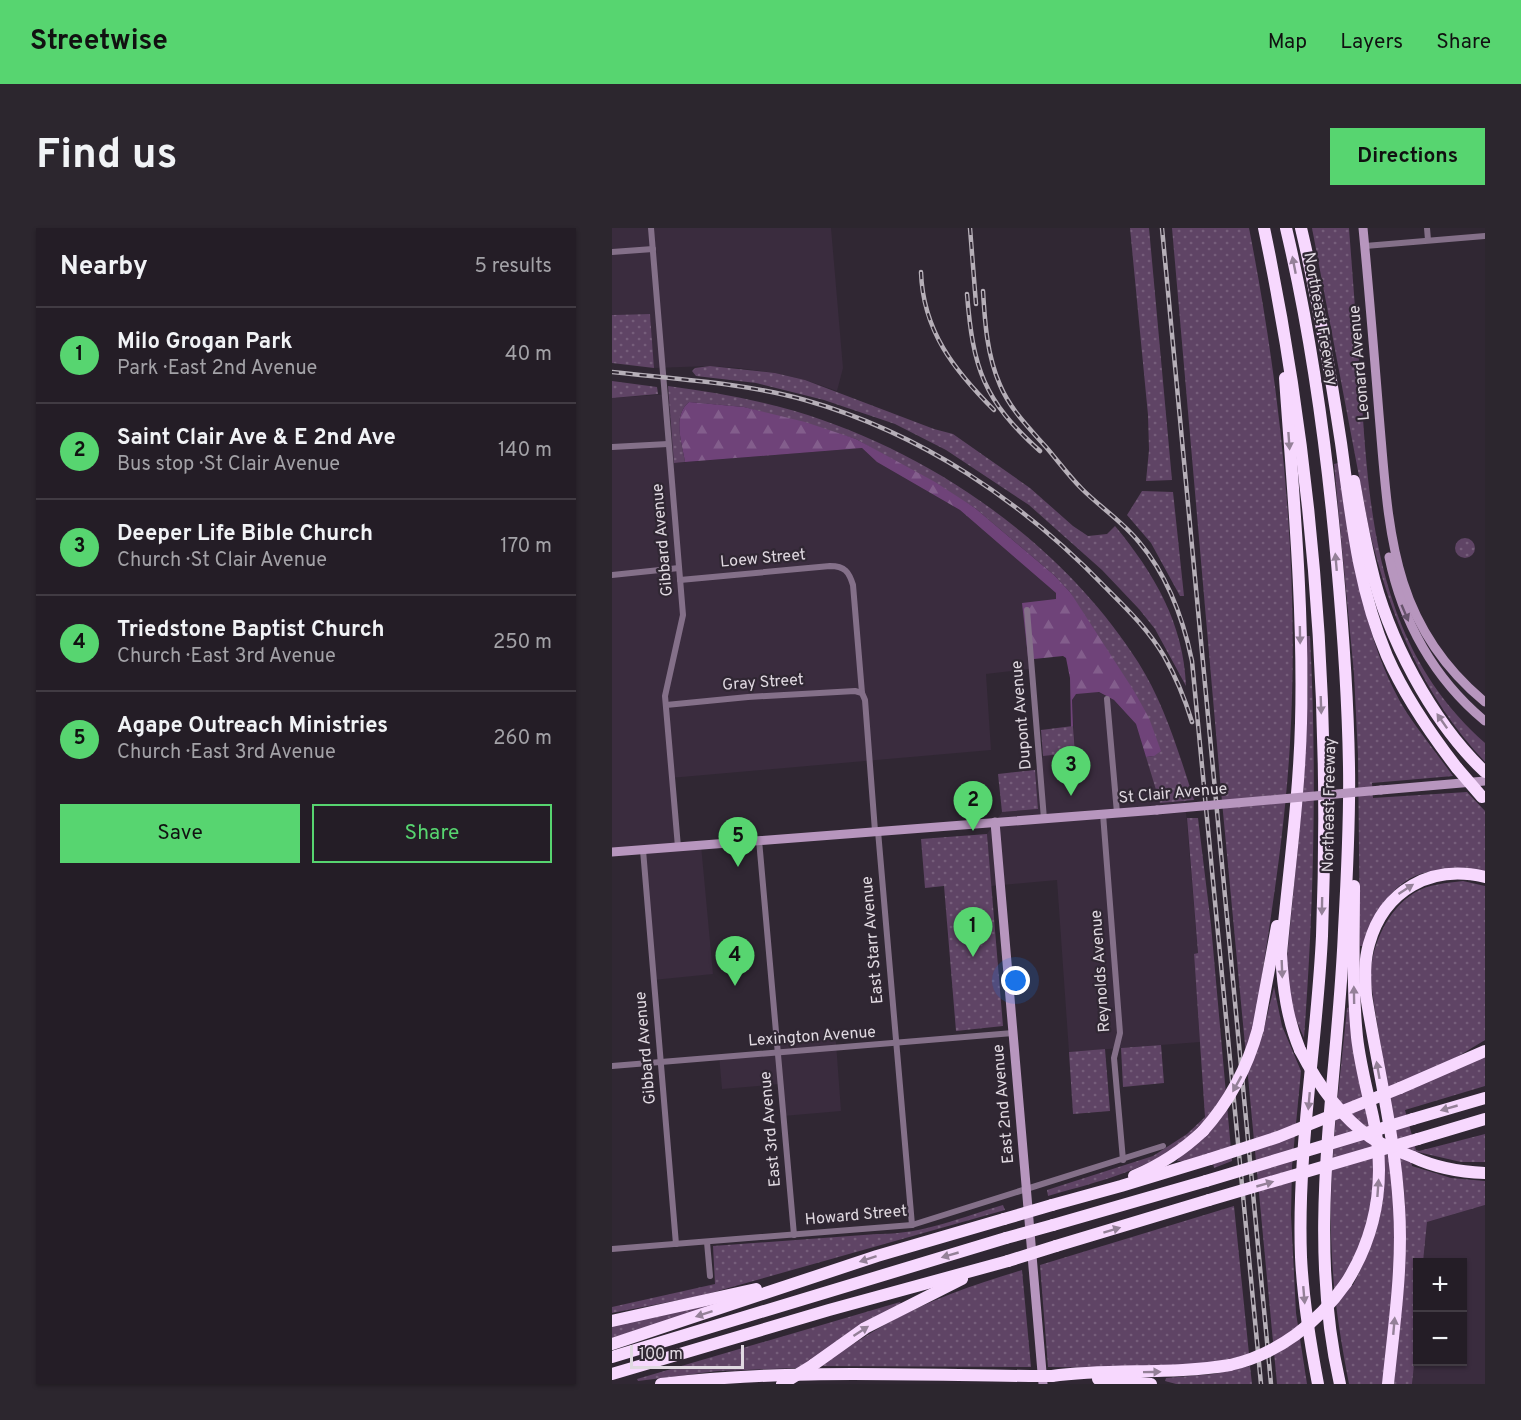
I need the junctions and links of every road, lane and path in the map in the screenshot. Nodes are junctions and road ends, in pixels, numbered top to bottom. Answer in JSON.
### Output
{"nodes":[{"id":1,"x":651,"y":228,"type":"edge"},
{"id":2,"x":1264,"y":228,"type":"edge"},
{"id":3,"x":1286,"y":228,"type":"edge"},
{"id":4,"x":1300,"y":228,"type":"edge"},
{"id":5,"x":1363,"y":228,"type":"edge"},
{"id":6,"x":1427,"y":228,"type":"edge"},
{"id":7,"x":1485,"y":236,"type":"edge"},
{"id":8,"x":1428,"y":240,"type":"junction"},
{"id":9,"x":1365,"y":246,"type":"junction"},
{"id":10,"x":652,"y":249,"type":"junction"},
{"id":11,"x":612,"y":252,"type":"edge"},
{"id":12,"x":1279,"y":299,"type":"junction"},
{"id":13,"x":1331,"y":374,"type":"junction"},
{"id":14,"x":668,"y":444,"type":"junction"},
{"id":15,"x":612,"y":447,"type":"edge"},
{"id":16,"x":1386,"y":495,"type":"junction"},
{"id":17,"x":679,"y":568,"type":"junction"},
{"id":18,"x":847,"y":571,"type":"joint"},
{"id":19,"x":612,"y":575,"type":"edge"},
{"id":20,"x":680,"y":580,"type":"junction"},
{"id":21,"x":1027,"y":610,"type":"dead end"},
{"id":22,"x":862,"y":693,"type":"junction"},
{"id":23,"x":1107,"y":699,"type":"dead end"},
{"id":24,"x":1485,"y":702,"type":"edge"},
{"id":25,"x":666,"y":705,"type":"junction"},
{"id":26,"x":1485,"y":721,"type":"edge"},
{"id":27,"x":1349,"y":768,"type":"junction"},
{"id":28,"x":1482,"y":770,"type":"edge"},
{"id":29,"x":1485,"y":781,"type":"edge"},
{"id":30,"x":1484,"y":798,"type":"edge"},
{"id":31,"x":1117,"y":813,"type":"junction"},
{"id":32,"x":1104,"y":814,"type":"junction"},
{"id":33,"x":1044,"y":819,"type":"junction"},
{"id":34,"x":995,"y":822,"type":"junction"},
{"id":35,"x":876,"y":831,"type":"junction"},
{"id":36,"x":759,"y":840,"type":"junction"},
{"id":37,"x":678,"y":847,"type":"junction"},
{"id":38,"x":642,"y":850,"type":"junction"},
{"id":39,"x":612,"y":852,"type":"edge"},
{"id":40,"x":1289,"y":868,"type":"junction"},
{"id":41,"x":1485,"y":878,"type":"edge"},
{"id":42,"x":1013,"y":1034,"type":"junction"},
{"id":43,"x":896,"y":1043,"type":"junction"},
{"id":44,"x":1485,"y":1051,"type":"edge"},
{"id":45,"x":778,"y":1053,"type":"junction"},
{"id":46,"x":661,"y":1062,"type":"junction"},
{"id":47,"x":612,"y":1066,"type":"edge"},
{"id":48,"x":1485,"y":1098,"type":"edge"},
{"id":49,"x":1485,"y":1119,"type":"edge"},
{"id":50,"x":1163,"y":1146,"type":"dead end"},
{"id":51,"x":1413,"y":1157,"type":"junction"},
{"id":52,"x":1123,"y":1160,"type":"junction"},
{"id":53,"x":1485,"y":1166,"type":"edge"},
{"id":54,"x":1485,"y":1173,"type":"edge"},
{"id":55,"x":1026,"y":1190,"type":"junction"},
{"id":56,"x":1095,"y":1192,"type":"junction"},
{"id":57,"x":912,"y":1225,"type":"junction"},
{"id":58,"x":794,"y":1235,"type":"junction"},
{"id":59,"x":707,"y":1242,"type":"junction"},
{"id":60,"x":676,"y":1244,"type":"junction"},
{"id":61,"x":612,"y":1249,"type":"edge"},
{"id":62,"x":979,"y":1269,"type":"junction"},
{"id":63,"x":819,"y":1274,"type":"junction"},
{"id":64,"x":710,"y":1276,"type":"dead end"},
{"id":65,"x":612,"y":1322,"type":"edge"},
{"id":66,"x":612,"y":1344,"type":"edge"},
{"id":67,"x":612,"y":1357,"type":"edge"},
{"id":68,"x":612,"y":1374,"type":"edge"},
{"id":69,"x":778,"y":1380,"type":"edge"},
{"id":70,"x":1047,"y":1380,"type":"edge"},
{"id":71,"x":661,"y":1384,"type":"edge"},
{"id":72,"x":732,"y":1384,"type":"edge"},
{"id":73,"x":1151,"y":1384,"type":"edge"},
{"id":74,"x":1317,"y":1384,"type":"edge"},
{"id":75,"x":1340,"y":1384,"type":"edge"},
{"id":76,"x":1388,"y":1384,"type":"edge"}],
"edges":[{"from":1,"to":10,"type":"street","name":"Gibbard Avenue"},
{"from":2,"to":12,"type":"highway","name":"Northeast Freeway"},
{"from":27,"to":3,"type":"highway","name":"Northeast Freeway","one_way":true},
{"from":4,"to":13,"type":"highway"},
{"from":5,"to":9,"type":"street","name":"Leonard Avenue"},
{"from":6,"to":8,"type":"street"},
{"from":7,"to":8,"type":"street"},
{"from":8,"to":9,"type":"street"},
{"from":9,"to":16,"type":"street","name":"Leonard Avenue"},
{"from":10,"to":11,"type":"street"},
{"from":10,"to":14,"type":"street","name":"Gibbard Avenue"},
{"from":12,"to":40,"type":"highway","one_way":true},
{"from":12,"to":74,"type":"highway","name":"Northeast Freeway","one_way":true},
{"from":28,"to":13,"type":"highway","one_way":true},
{"from":13,"to":30,"type":"highway","bridge":true},
{"from":14,"to":15,"type":"street"},
{"from":14,"to":17,"type":"street","name":"Gibbard Avenue"},
{"from":16,"to":24,"type":"street","name":"Leonard Avenue"},
{"from":16,"to":26,"type":"street","name":"Leonard Avenue","one_way":true},
{"from":17,"to":19,"type":"street"},
{"from":17,"to":20,"type":"street","name":"Gibbard Avenue"},
{"from":18,"to":20,"type":"street","name":"Loew Street"},
{"from":18,"to":22,"type":"street","name":"East Starr Avenue"},
{"from":20,"to":25,"type":"street","name":"Gibbard Avenue"},
{"from":21,"to":33,"type":"street","name":"Dupont Avenue"},
{"from":22,"to":25,"type":"street","name":"Gray Street"},
{"from":22,"to":35,"type":"street","name":"East Starr Avenue"},
{"from":23,"to":31,"type":"street"},
{"from":25,"to":37,"type":"street","name":"Gibbard Avenue"},
{"from":70,"to":27,"type":"highway","one_way":true,"bridge":true},
{"from":27,"to":75,"type":"highway","name":"Northeast Freeway"},
{"from":29,"to":31,"type":"street","name":"St Clair Avenue","bridge":true},
{"from":31,"to":32,"type":"street","name":"St Clair Avenue"},
{"from":32,"to":33,"type":"street","name":"St Clair Avenue"},
{"from":32,"to":52,"type":"street","name":"Reynolds Avenue"},
{"from":33,"to":34,"type":"street","name":"St Clair Avenue"},
{"from":34,"to":35,"type":"street","name":"St Clair Avenue"},
{"from":34,"to":42,"type":"street","name":"East 2nd Avenue"},
{"from":35,"to":36,"type":"street","name":"St Clair Avenue"},
{"from":35,"to":43,"type":"street","name":"East Starr Avenue"},
{"from":36,"to":37,"type":"street","name":"St Clair Avenue"},
{"from":36,"to":45,"type":"street","name":"East 3rd Avenue"},
{"from":37,"to":38,"type":"street","name":"St Clair Avenue"},
{"from":38,"to":39,"type":"street","name":"St Clair Avenue"},
{"from":38,"to":46,"type":"street","name":"Gibbard Avenue"},
{"from":40,"to":51,"type":"highway","one_way":true,"bridge":true},
{"from":40,"to":56,"type":"highway","one_way":true,"bridge":true},
{"from":76,"to":41,"type":"highway","one_way":true},
{"from":42,"to":43,"type":"street","name":"Lexington Avenue"},
{"from":42,"to":55,"type":"street","name":"East 2nd Avenue"},
{"from":43,"to":45,"type":"street","name":"Lexington Avenue"},
{"from":43,"to":57,"type":"street","name":"East Starr Avenue"},
{"from":44,"to":56,"type":"highway","bridge":true},
{"from":45,"to":46,"type":"street","name":"Lexington Avenue"},
{"from":45,"to":58,"type":"street","name":"East 3rd Avenue"},
{"from":46,"to":47,"type":"street","name":"Lexington Avenue"},
{"from":46,"to":60,"type":"street","name":"Gibbard Avenue"},
{"from":48,"to":67,"type":"highway","one_way":true,"bridge":true},
{"from":62,"to":49,"type":"highway","one_way":true,"bridge":true},
{"from":50,"to":52,"type":"street","name":"Howard Street"},
{"from":51,"to":53,"type":"highway"},
{"from":51,"to":54,"type":"highway"},
{"from":52,"to":55,"type":"street","name":"Howard Street"},
{"from":55,"to":57,"type":"street","name":"Howard Street"},
{"from":55,"to":70,"type":"street","name":"East 2nd Avenue"},
{"from":56,"to":63,"type":"highway","one_way":true,"bridge":true},
{"from":57,"to":58,"type":"street","name":"Howard Street"},
{"from":58,"to":59,"type":"street","name":"Howard Street"},
{"from":59,"to":60,"type":"street","name":"Howard Street"},
{"from":59,"to":64,"type":"street"},
{"from":60,"to":61,"type":"street","name":"Howard Street"},
{"from":62,"to":68,"type":"highway"},
{"from":69,"to":62,"type":"highway","one_way":true,"bridge":true},
{"from":63,"to":65,"type":"highway"},
{"from":63,"to":66,"type":"highway","one_way":true},
{"from":69,"to":70,"type":"highway","bridge":true},
{"from":69,"to":71,"type":"highway"},
{"from":69,"to":72,"type":"highway"},
{"from":70,"to":73,"type":"highway"}]}
